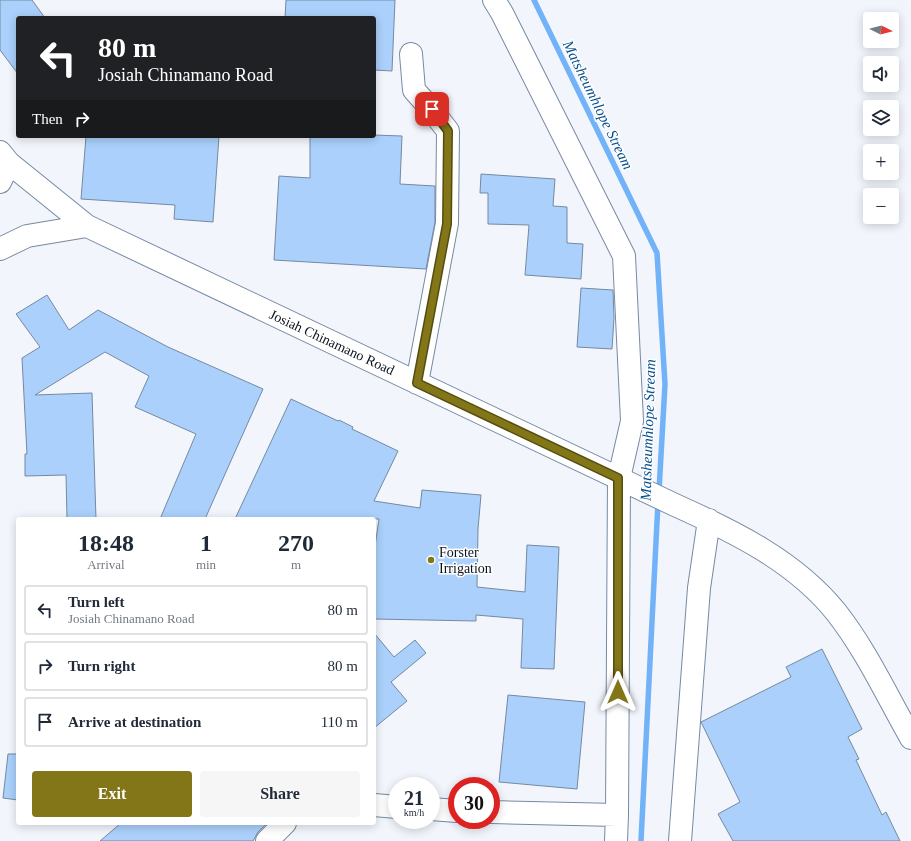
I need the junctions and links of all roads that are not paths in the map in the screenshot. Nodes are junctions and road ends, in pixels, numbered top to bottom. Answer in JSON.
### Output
{"nodes":[{"id":1,"x":494,"y":0,"type":"edge"},
{"id":2,"x":410,"y":54,"type":"dead end"},
{"id":3,"x":3,"y":166,"type":"edge"},
{"id":4,"x":87,"y":226,"type":"junction"},
{"id":5,"x":0,"y":249,"type":"edge"},
{"id":6,"x":417,"y":383,"type":"junction"},
{"id":7,"x":623,"y":480,"type":"junction"},
{"id":8,"x":709,"y":520,"type":"junction"},
{"id":9,"x":911,"y":738,"type":"edge"},
{"id":10,"x":376,"y":805,"type":"edge"},
{"id":11,"x":388,"y":806,"type":"edge"},
{"id":12,"x":500,"y":812,"type":"edge"},
{"id":13,"x":617,"y":815,"type":"junction"},
{"id":14,"x":283,"y":825,"type":"edge"},
{"id":15,"x":267,"y":841,"type":"edge"},
{"id":16,"x":616,"y":841,"type":"edge"},
{"id":17,"x":680,"y":841,"type":"edge"}],
"edges":[{"from":1,"to":7,"type":"street"},
{"from":2,"to":6,"type":"street"},
{"from":3,"to":4,"type":"street","name":"Josiah Chinamano Road"},
{"from":4,"to":5,"type":"street"},
{"from":4,"to":6,"type":"street","name":"Josiah Chinamano Road"},
{"from":6,"to":7,"type":"street","name":"Josiah Chinamano Road"},
{"from":7,"to":8,"type":"street","name":"Josiah Chinamano Road"},
{"from":7,"to":13,"type":"street"},
{"from":8,"to":9,"type":"street","name":"Josiah Chinamano Road"},
{"from":8,"to":17,"type":"street"},
{"from":10,"to":11,"type":"street"},
{"from":12,"to":13,"type":"street"},
{"from":13,"to":16,"type":"street"},
{"from":14,"to":15,"type":"street"}]}
